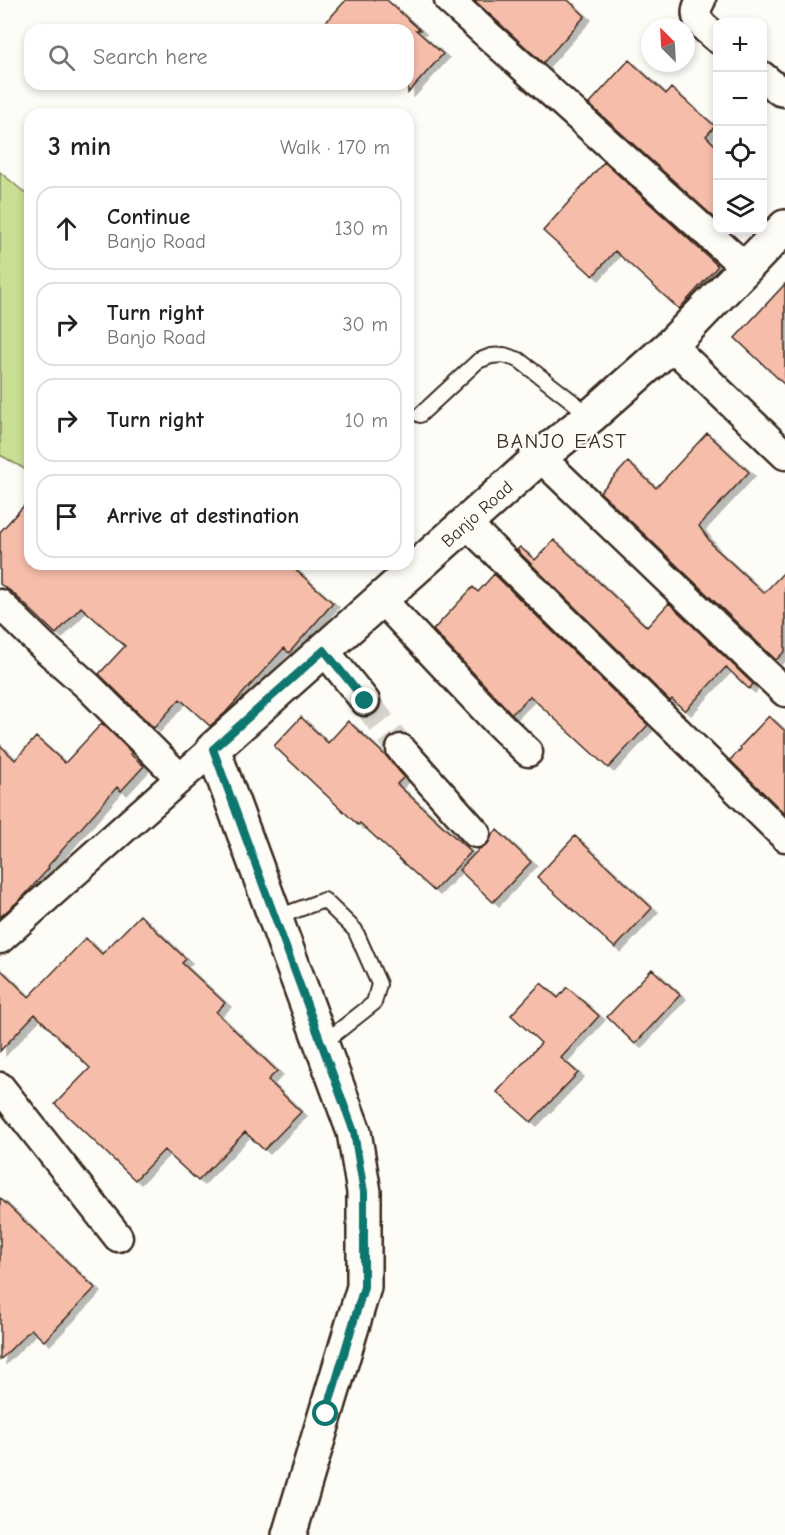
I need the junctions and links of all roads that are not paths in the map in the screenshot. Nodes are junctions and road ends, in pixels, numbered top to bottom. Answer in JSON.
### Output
{"nodes":[{"id":1,"x":449,"y":0,"type":"edge"},
{"id":2,"x":701,"y":0,"type":"edge"},
{"id":3,"x":713,"y":36,"type":"edge"},
{"id":4,"x":767,"y":80,"type":"edge"},
{"id":5,"x":785,"y":92,"type":"edge"},
{"id":6,"x":785,"y":228,"type":"edge"},
{"id":7,"x":746,"y":268,"type":"junction"},
{"id":8,"x":671,"y":345,"type":"junction"},
{"id":9,"x":420,"y":415,"type":"dead end"},
{"id":10,"x":591,"y":416,"type":"junction"},
{"id":11,"x":785,"y":455,"type":"edge"},
{"id":12,"x":540,"y":457,"type":"junction"},
{"id":13,"x":466,"y":523,"type":"junction"},
{"id":14,"x":414,"y":569,"type":"edge"},
{"id":15,"x":413,"y":570,"type":"edge"},
{"id":16,"x":381,"y":599,"type":"junction"},
{"id":17,"x":0,"y":604,"type":"edge"},
{"id":18,"x":324,"y":650,"type":"junction"},
{"id":19,"x":785,"y":692,"type":"edge"},
{"id":20,"x":365,"y":701,"type":"tunnel mouth"},
{"id":21,"x":213,"y":749,"type":"junction"},
{"id":22,"x":401,"y":749,"type":"tunnel mouth"},
{"id":23,"x":528,"y":752,"type":"dead end"},
{"id":24,"x":180,"y":778,"type":"junction"},
{"id":25,"x":476,"y":833,"type":"dead end"},
{"id":26,"x":785,"y":837,"type":"edge"},
{"id":27,"x":275,"y":918,"type":"junction"},
{"id":28,"x":0,"y":939,"type":"edge"},
{"id":29,"x":322,"y":1044,"type":"junction"},
{"id":30,"x":0,"y":1087,"type":"edge"},
{"id":31,"x":118,"y":1236,"type":"dead end"},
{"id":32,"x":289,"y":1535,"type":"edge"}],
"edges":[{"from":1,"to":7,"type":"street"},
{"from":2,"to":3,"type":"street"},
{"from":4,"to":5,"type":"street"},
{"from":6,"to":7,"type":"street","name":"Banjo Road"},
{"from":7,"to":8,"type":"street","name":"Banjo Road"},
{"from":8,"to":10,"type":"street","name":"Banjo Road"},
{"from":8,"to":11,"type":"street"},
{"from":9,"to":10,"type":"lane"},
{"from":10,"to":12,"type":"street","name":"Banjo Road"},
{"from":12,"to":13,"type":"street","name":"Banjo Road"},
{"from":12,"to":19,"type":"street"},
{"from":13,"to":14,"type":"street","name":"Banjo Road"},
{"from":13,"to":26,"type":"street"},
{"from":15,"to":16,"type":"street","name":"Banjo Road"},
{"from":16,"to":18,"type":"street","name":"Banjo Road"},
{"from":16,"to":23,"type":"street"},
{"from":17,"to":24,"type":"street"},
{"from":18,"to":20,"type":"street"},
{"from":18,"to":21,"type":"street","name":"Banjo Road"},
{"from":21,"to":24,"type":"street"},
{"from":21,"to":27,"type":"street"},
{"from":22,"to":25,"type":"street"},
{"from":24,"to":28,"type":"street"},
{"from":27,"to":29,"type":"street"},
{"from":27,"to":29,"type":"lane"},
{"from":29,"to":32,"type":"street"},
{"from":30,"to":31,"type":"street"}]}
